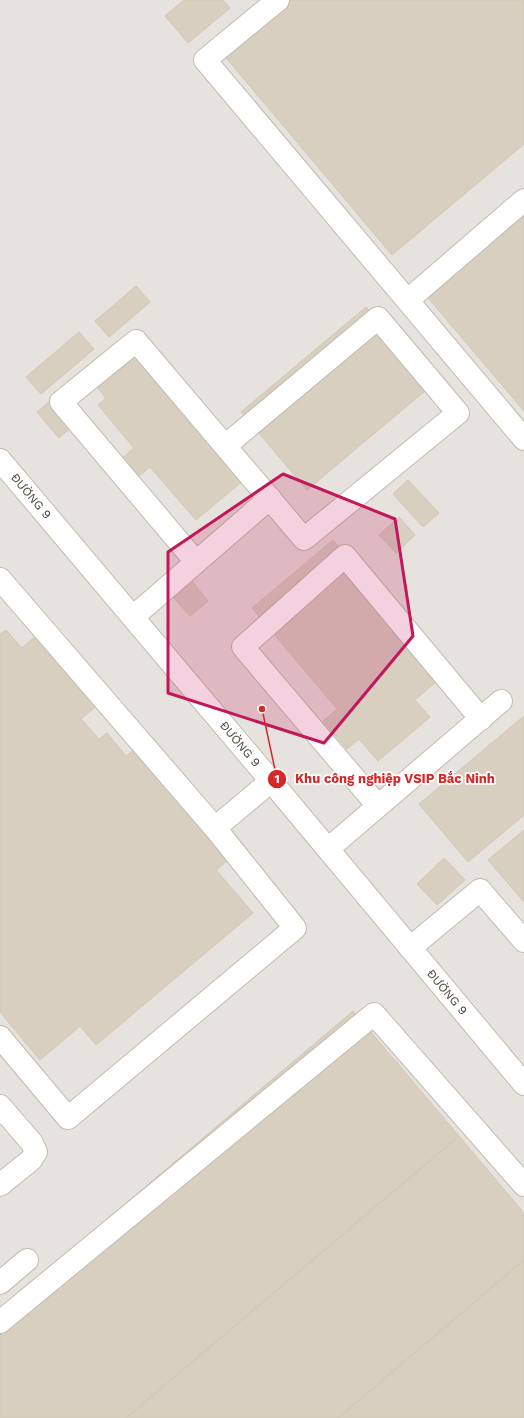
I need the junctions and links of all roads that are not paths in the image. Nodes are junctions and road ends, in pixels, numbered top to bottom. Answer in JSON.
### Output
{"nodes":[{"id":1,"x":278,"y":0,"type":"edge"},
{"id":2,"x":524,"y":200,"type":"edge"},
{"id":3,"x":408,"y":300,"type":"junction"},
{"id":4,"x":524,"y":439,"type":"edge"},
{"id":5,"x":225,"y":446,"type":"junction"},
{"id":6,"x":0,"y":460,"type":"edge"},
{"id":7,"x":270,"y":498,"type":"junction"},
{"id":8,"x":196,"y":562,"type":"junction"},
{"id":9,"x":0,"y":579,"type":"edge"},
{"id":10,"x":133,"y":617,"type":"junction"},
{"id":11,"x":501,"y":701,"type":"dead end"},
{"id":12,"x":481,"y":719,"type":"junction"},
{"id":13,"x":271,"y":781,"type":"junction"},
{"id":14,"x":378,"y":806,"type":"junction"},
{"id":15,"x":215,"y":828,"type":"junction"},
{"id":16,"x":328,"y":849,"type":"junction"},
{"id":17,"x":524,"y":941,"type":"edge"},
{"id":18,"x":410,"y":948,"type":"junction"},
{"id":19,"x":0,"y":1037,"type":"edge"},
{"id":20,"x":524,"y":1084,"type":"edge"},
{"id":21,"x":0,"y":1106,"type":"edge"},
{"id":22,"x":0,"y":1185,"type":"edge"},
{"id":23,"x":524,"y":1185,"type":"edge"},
{"id":24,"x":27,"y":1260,"type":"dead end"},
{"id":25,"x":0,"y":1283,"type":"edge"},
{"id":26,"x":0,"y":1322,"type":"edge"}],
"edges":[{"from":1,"to":3,"type":"street"},
{"from":2,"to":3,"type":"street"},
{"from":3,"to":4,"type":"street"},
{"from":5,"to":7,"type":"street"},
{"from":5,"to":7,"type":"street"},
{"from":5,"to":8,"type":"street"},
{"from":6,"to":10,"type":"street","name":"ĐƯỜNG 9"},
{"from":7,"to":8,"type":"street"},
{"from":8,"to":10,"type":"street"},
{"from":9,"to":15,"type":"street"},
{"from":10,"to":13,"type":"street","name":"ĐƯỜNG 9"},
{"from":11,"to":12,"type":"street"},
{"from":12,"to":14,"type":"street"},
{"from":12,"to":14,"type":"street"},
{"from":13,"to":15,"type":"street"},
{"from":13,"to":16,"type":"street","name":"ĐƯỜNG 9"},
{"from":14,"to":16,"type":"street"},
{"from":15,"to":19,"type":"street"},
{"from":16,"to":18,"type":"street","name":"ĐƯỜNG 9"},
{"from":17,"to":18,"type":"street"},
{"from":18,"to":20,"type":"street","name":"ĐƯỜNG 9"},
{"from":21,"to":22,"type":"street"},
{"from":23,"to":26,"type":"street"},
{"from":24,"to":25,"type":"street"}]}
